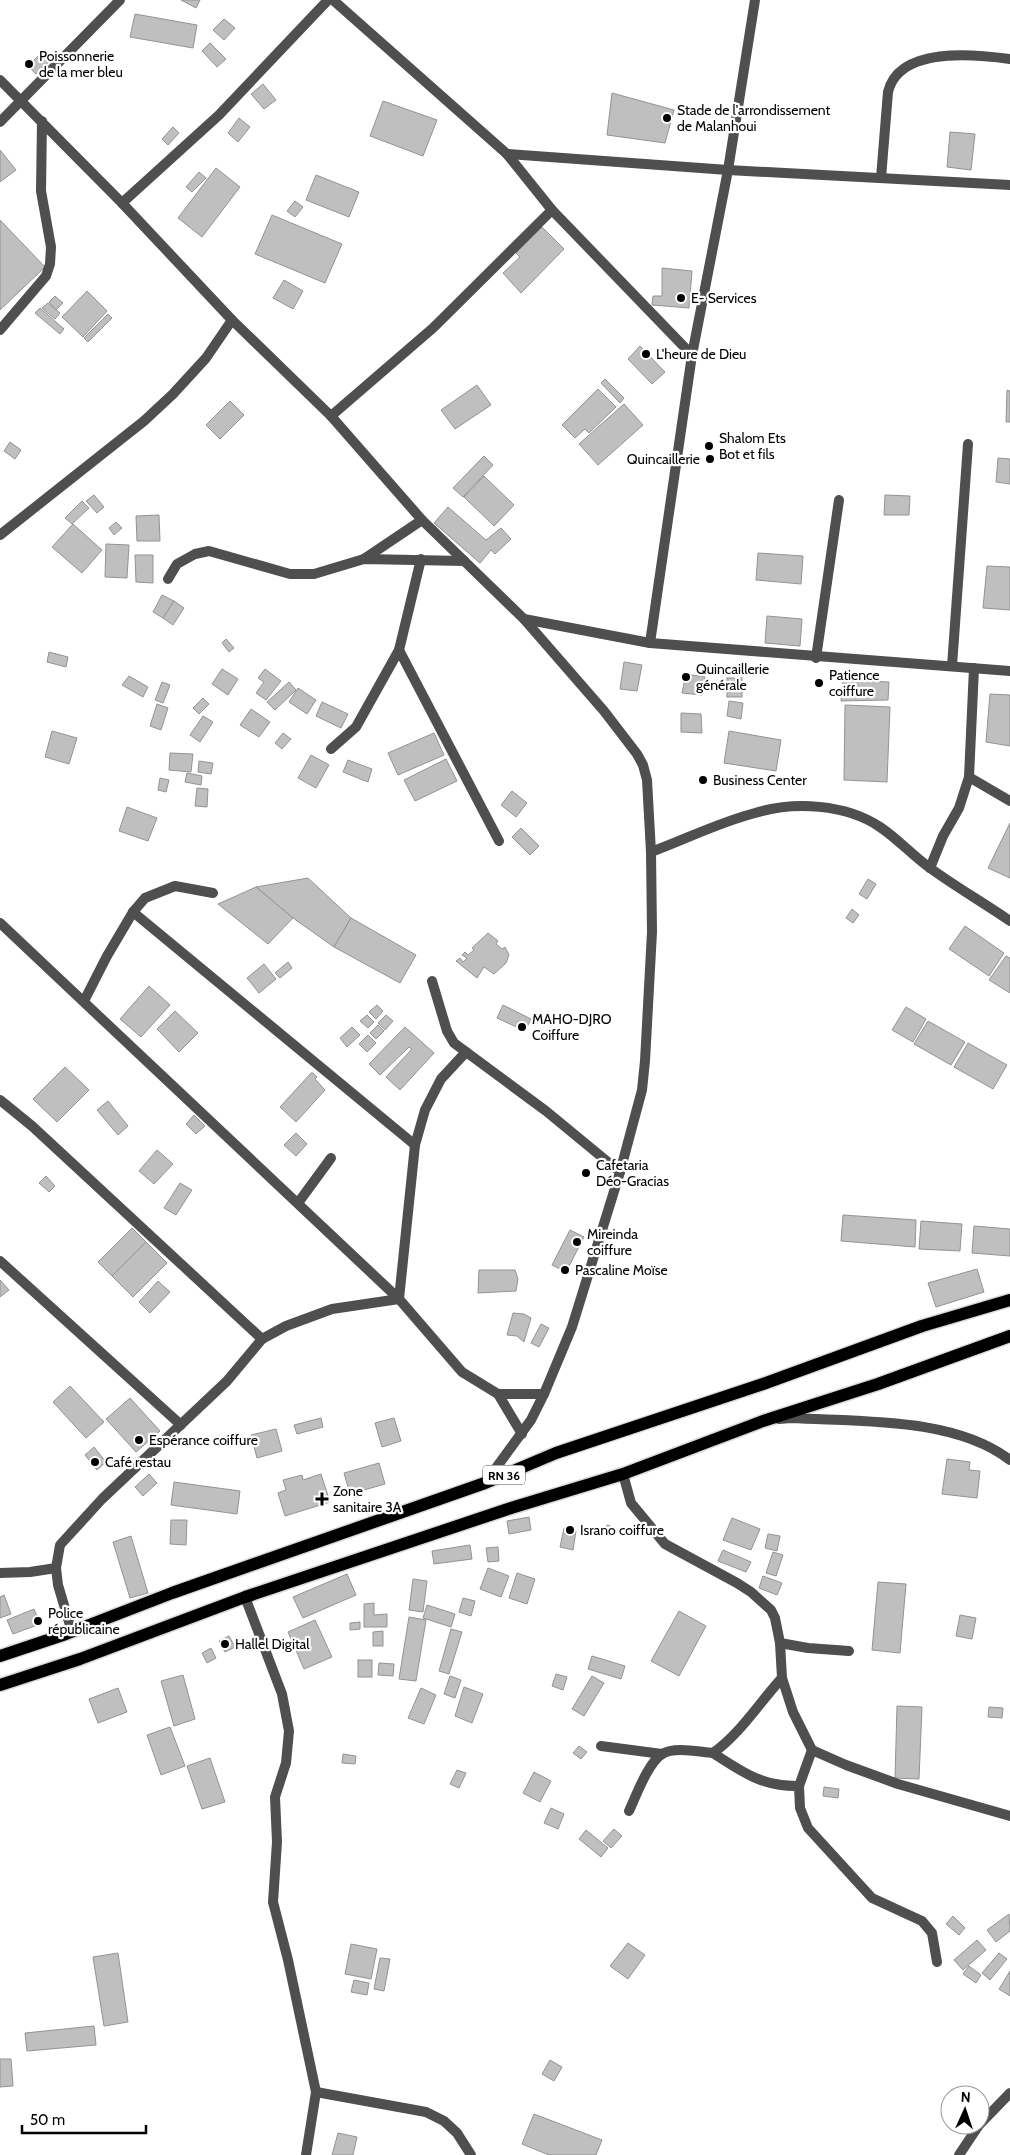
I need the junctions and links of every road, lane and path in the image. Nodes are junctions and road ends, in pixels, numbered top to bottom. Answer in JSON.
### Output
{"nodes":[{"id":1,"x":328,"y":0,"type":"edge"},
{"id":2,"x":334,"y":0,"type":"edge"},
{"id":3,"x":755,"y":0,"type":"edge"},
{"id":4,"x":115,"y":2,"type":"edge"},
{"id":5,"x":1010,"y":59,"type":"edge"},
{"id":6,"x":0,"y":80,"type":"edge"},
{"id":7,"x":21,"y":101,"type":"junction"},
{"id":8,"x":42,"y":121,"type":"junction"},
{"id":9,"x":0,"y":122,"type":"edge"},
{"id":10,"x":507,"y":154,"type":"junction"},
{"id":11,"x":728,"y":170,"type":"junction"},
{"id":12,"x":881,"y":178,"type":"junction"},
{"id":13,"x":1010,"y":185,"type":"edge"},
{"id":14,"x":122,"y":203,"type":"junction"},
{"id":15,"x":552,"y":210,"type":"junction"},
{"id":16,"x":232,"y":320,"type":"junction"},
{"id":17,"x":0,"y":330,"type":"edge"},
{"id":18,"x":692,"y":355,"type":"junction"},
{"id":19,"x":331,"y":416,"type":"junction"},
{"id":20,"x":968,"y":444,"type":"dead end"},
{"id":21,"x":839,"y":500,"type":"dead end"},
{"id":22,"x":422,"y":520,"type":"junction"},
{"id":23,"x":0,"y":535,"type":"edge"},
{"id":24,"x":364,"y":559,"type":"junction"},
{"id":25,"x":421,"y":559,"type":"junction"},
{"id":26,"x":464,"y":561,"type":"junction"},
{"id":27,"x":168,"y":579,"type":"dead end"},
{"id":28,"x":524,"y":619,"type":"junction"},
{"id":29,"x":650,"y":643,"type":"junction"},
{"id":30,"x":399,"y":650,"type":"junction"},
{"id":31,"x":816,"y":658,"type":"junction"},
{"id":32,"x":952,"y":666,"type":"junction"},
{"id":33,"x":974,"y":668,"type":"junction"},
{"id":34,"x":1010,"y":671,"type":"edge"},
{"id":35,"x":331,"y":749,"type":"dead end"},
{"id":36,"x":968,"y":777,"type":"junction"},
{"id":37,"x":1010,"y":801,"type":"edge"},
{"id":38,"x":499,"y":841,"type":"dead end"},
{"id":39,"x":652,"y":852,"type":"junction"},
{"id":40,"x":930,"y":868,"type":"junction"},
{"id":41,"x":213,"y":893,"type":"dead end"},
{"id":42,"x":133,"y":912,"type":"junction"},
{"id":43,"x":1010,"y":921,"type":"edge"},
{"id":44,"x":0,"y":922,"type":"edge"},
{"id":45,"x":432,"y":981,"type":"dead end"},
{"id":46,"x":84,"y":1001,"type":"junction"},
{"id":47,"x":466,"y":1052,"type":"junction"},
{"id":48,"x":0,"y":1100,"type":"edge"},
{"id":49,"x":415,"y":1146,"type":"junction"},
{"id":50,"x":331,"y":1158,"type":"dead end"},
{"id":51,"x":620,"y":1172,"type":"junction"},
{"id":52,"x":298,"y":1202,"type":"junction"},
{"id":53,"x":0,"y":1261,"type":"edge"},
{"id":54,"x":399,"y":1299,"type":"junction"},
{"id":55,"x":1010,"y":1300,"type":"edge"},
{"id":56,"x":1010,"y":1336,"type":"edge"},
{"id":57,"x":262,"y":1339,"type":"junction"},
{"id":58,"x":498,"y":1394,"type":"junction"},
{"id":59,"x":544,"y":1394,"type":"junction"},
{"id":60,"x":763,"y":1421,"type":"junction"},
{"id":61,"x":181,"y":1425,"type":"junction"},
{"id":62,"x":522,"y":1434,"type":"junction"},
{"id":63,"x":1010,"y":1460,"type":"edge"},
{"id":64,"x":623,"y":1474,"type":"junction"},
{"id":65,"x":486,"y":1483,"type":"junction"},
{"id":66,"x":56,"y":1568,"type":"junction"},
{"id":67,"x":0,"y":1573,"type":"edge"},
{"id":68,"x":245,"y":1597,"type":"junction"},
{"id":69,"x":72,"y":1632,"type":"junction"},
{"id":70,"x":780,"y":1643,"type":"junction"},
{"id":71,"x":848,"y":1651,"type":"dead end"},
{"id":72,"x":0,"y":1656,"type":"edge"},
{"id":73,"x":782,"y":1678,"type":"junction"},
{"id":74,"x":0,"y":1685,"type":"edge"},
{"id":75,"x":601,"y":1746,"type":"dead end"},
{"id":76,"x":812,"y":1750,"type":"junction"},
{"id":77,"x":713,"y":1753,"type":"junction"},
{"id":78,"x":662,"y":1754,"type":"junction"},
{"id":79,"x":799,"y":1786,"type":"junction"},
{"id":80,"x":629,"y":1811,"type":"dead end"},
{"id":81,"x":1010,"y":1816,"type":"edge"},
{"id":82,"x":938,"y":1962,"type":"dead end"},
{"id":83,"x":316,"y":2092,"type":"junction"},
{"id":84,"x":1010,"y":2093,"type":"edge"},
{"id":85,"x":990,"y":2113,"type":"edge"},
{"id":86,"x":972,"y":2135,"type":"edge"},
{"id":87,"x":306,"y":2155,"type":"edge"},
{"id":88,"x":471,"y":2155,"type":"edge"},
{"id":89,"x":960,"y":2155,"type":"edge"}],
"edges":[{"from":1,"to":14,"type":"street"},
{"from":2,"to":10,"type":"street"},
{"from":3,"to":11,"type":"street"},
{"from":4,"to":7,"type":"street"},
{"from":5,"to":12,"type":"street"},
{"from":6,"to":7,"type":"street"},
{"from":7,"to":8,"type":"street"},
{"from":7,"to":9,"type":"street"},
{"from":8,"to":14,"type":"street"},
{"from":8,"to":17,"type":"street"},
{"from":10,"to":11,"type":"street"},
{"from":10,"to":15,"type":"street"},
{"from":11,"to":12,"type":"street"},
{"from":11,"to":18,"type":"street"},
{"from":12,"to":13,"type":"street"},
{"from":14,"to":16,"type":"street"},
{"from":15,"to":18,"type":"street"},
{"from":15,"to":19,"type":"street"},
{"from":16,"to":19,"type":"street"},
{"from":16,"to":23,"type":"street"},
{"from":18,"to":29,"type":"street"},
{"from":19,"to":22,"type":"street"},
{"from":20,"to":32,"type":"street"},
{"from":21,"to":31,"type":"street"},
{"from":22,"to":24,"type":"street"},
{"from":22,"to":26,"type":"street"},
{"from":24,"to":25,"type":"street"},
{"from":24,"to":27,"type":"street"},
{"from":25,"to":26,"type":"street"},
{"from":25,"to":30,"type":"street"},
{"from":26,"to":28,"type":"street"},
{"from":28,"to":29,"type":"street"},
{"from":28,"to":39,"type":"street"},
{"from":29,"to":31,"type":"street"},
{"from":30,"to":35,"type":"street"},
{"from":30,"to":38,"type":"street"},
{"from":31,"to":32,"type":"street"},
{"from":32,"to":33,"type":"street"},
{"from":33,"to":34,"type":"street"},
{"from":33,"to":36,"type":"street"},
{"from":36,"to":37,"type":"street"},
{"from":36,"to":40,"type":"street"},
{"from":39,"to":40,"type":"street"},
{"from":39,"to":51,"type":"street"},
{"from":40,"to":43,"type":"street"},
{"from":41,"to":42,"type":"street"},
{"from":42,"to":46,"type":"street"},
{"from":42,"to":49,"type":"street"},
{"from":44,"to":46,"type":"street"},
{"from":45,"to":47,"type":"street"},
{"from":46,"to":52,"type":"street"},
{"from":47,"to":49,"type":"street"},
{"from":47,"to":51,"type":"street"},
{"from":48,"to":57,"type":"street"},
{"from":49,"to":54,"type":"street"},
{"from":50,"to":52,"type":"street"},
{"from":51,"to":59,"type":"street"},
{"from":52,"to":54,"type":"street"},
{"from":53,"to":61,"type":"street"},
{"from":54,"to":57,"type":"street"},
{"from":54,"to":58,"type":"street"},
{"from":55,"to":65,"type":"main road","number":"RN 36"},
{"from":56,"to":60,"type":"main road","number":"RN 36"},
{"from":57,"to":61,"type":"street"},
{"from":58,"to":59,"type":"street"},
{"from":58,"to":62,"type":"street"},
{"from":59,"to":62,"type":"street"},
{"from":60,"to":63,"type":"street"},
{"from":60,"to":64,"type":"main road","number":"RN 36"},
{"from":61,"to":66,"type":"street"},
{"from":62,"to":65,"type":"street"},
{"from":64,"to":68,"type":"main road","number":"RN 36"},
{"from":64,"to":70,"type":"street"},
{"from":65,"to":69,"type":"main road","number":"RN 36"},
{"from":66,"to":67,"type":"street"},
{"from":66,"to":69,"type":"street"},
{"from":68,"to":74,"type":"main road","number":"RN 36"},
{"from":68,"to":83,"type":"street"},
{"from":69,"to":72,"type":"main road","number":"RN 36"},
{"from":70,"to":71,"type":"street"},
{"from":70,"to":73,"type":"street"},
{"from":73,"to":76,"type":"street"},
{"from":73,"to":77,"type":"street"},
{"from":75,"to":78,"type":"street"},
{"from":76,"to":79,"type":"street"},
{"from":76,"to":81,"type":"street"},
{"from":77,"to":78,"type":"street"},
{"from":77,"to":79,"type":"street"},
{"from":78,"to":80,"type":"street"},
{"from":79,"to":82,"type":"street"},
{"from":83,"to":87,"type":"street"},
{"from":83,"to":88,"type":"street"},
{"from":84,"to":85,"type":"street"},
{"from":86,"to":89,"type":"street"}]}
